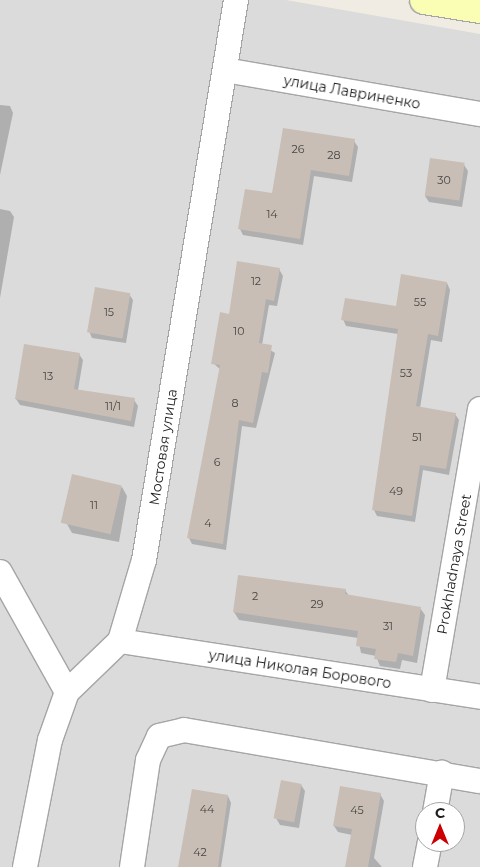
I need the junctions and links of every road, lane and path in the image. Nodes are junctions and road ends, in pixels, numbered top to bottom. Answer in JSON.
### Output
{"nodes":[{"id":1,"x":236,"y":0,"type":"edge"},
{"id":2,"x":424,"y":0,"type":"edge"},
{"id":3,"x":480,"y":9,"type":"edge"},
{"id":4,"x":225,"y":70,"type":"junction"},
{"id":5,"x":480,"y":114,"type":"edge"},
{"id":6,"x":480,"y":409,"type":"edge"},
{"id":7,"x":0,"y":572,"type":"edge"},
{"id":8,"x":120,"y":641,"type":"junction"},
{"id":9,"x":432,"y":690,"type":"junction"},
{"id":10,"x":67,"y":692,"type":"junction"},
{"id":11,"x":480,"y":697,"type":"edge"},
{"id":12,"x":442,"y":773,"type":"junction"},
{"id":13,"x":480,"y":781,"type":"edge"},
{"id":14,"x":437,"y":802,"type":"edge"},
{"id":15,"x":428,"y":852,"type":"edge"},
{"id":16,"x":26,"y":867,"type":"edge"},
{"id":17,"x":132,"y":867,"type":"edge"},
{"id":18,"x":425,"y":867,"type":"edge"}],
"edges":[{"from":1,"to":4,"type":"street","name":"Мостовая улица"},
{"from":2,"to":3,"type":"street"},
{"from":4,"to":5,"type":"street","name":"улица Лавриненко"},
{"from":4,"to":8,"type":"street","name":"Мостовая улица"},
{"from":6,"to":9,"type":"street","name":"Prokhladnaya Street"},
{"from":7,"to":10,"type":"street"},
{"from":8,"to":9,"type":"street","name":"улица Николая Борового"},
{"from":8,"to":10,"type":"street","name":"Мостовая улица"},
{"from":9,"to":11,"type":"street","name":"улица Николая Борового"},
{"from":10,"to":16,"type":"street","name":"Мостовая улица"},
{"from":12,"to":13,"type":"street"},
{"from":12,"to":14,"type":"street"},
{"from":12,"to":17,"type":"street"},
{"from":15,"to":18,"type":"street"}]}
